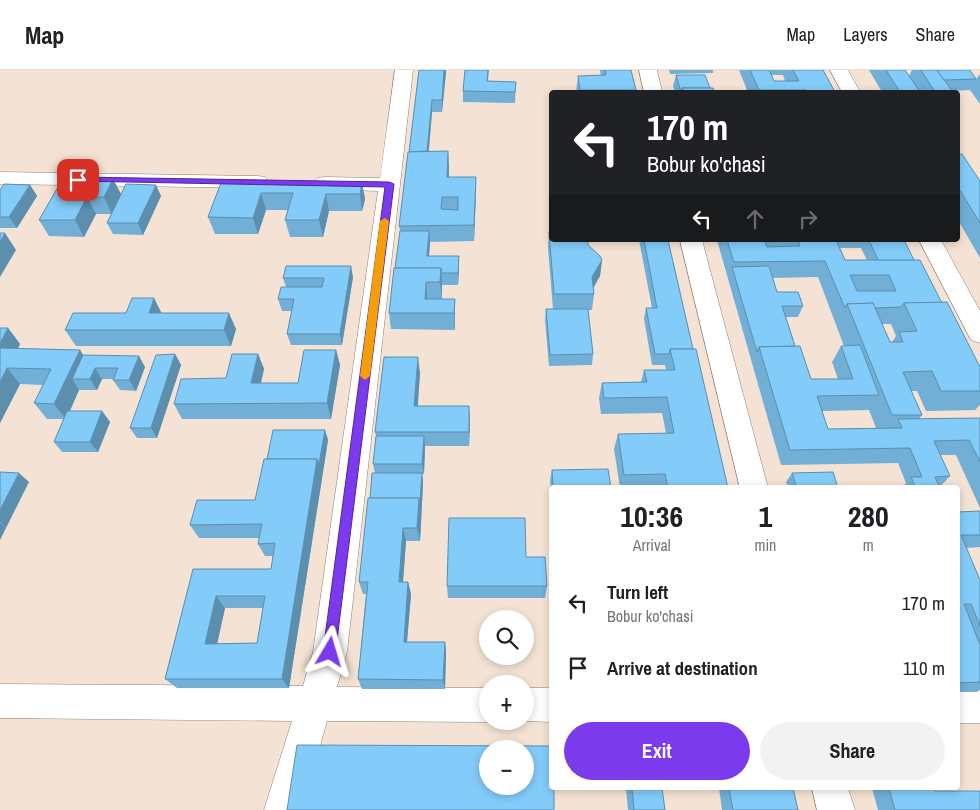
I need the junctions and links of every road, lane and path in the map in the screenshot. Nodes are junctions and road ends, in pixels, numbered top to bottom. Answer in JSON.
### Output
{"nodes":[{"id":1,"x":404,"y":70,"type":"edge"},
{"id":2,"x":648,"y":70,"type":"edge"},
{"id":3,"x":839,"y":70,"type":"edge"},
{"id":4,"x":653,"y":90,"type":"edge"},
{"id":5,"x":850,"y":90,"type":"edge"},
{"id":6,"x":0,"y":178,"type":"edge"},
{"id":7,"x":280,"y":183,"type":"edge"},
{"id":8,"x":310,"y":183,"type":"edge"},
{"id":9,"x":389,"y":184,"type":"junction"},
{"id":10,"x":692,"y":242,"type":"edge"},
{"id":11,"x":931,"y":242,"type":"edge"},
{"id":12,"x":980,"y":334,"type":"edge"},
{"id":13,"x":753,"y":485,"type":"edge"},
{"id":14,"x":0,"y":700,"type":"edge"},
{"id":15,"x":315,"y":704,"type":"junction"},
{"id":16,"x":479,"y":705,"type":"edge"},
{"id":17,"x":534,"y":705,"type":"edge"},
{"id":18,"x":549,"y":705,"type":"edge"},
{"id":19,"x":960,"y":706,"type":"edge"},
{"id":20,"x":980,"y":706,"type":"edge"},
{"id":21,"x":831,"y":790,"type":"edge"},
{"id":22,"x":283,"y":810,"type":"edge"},
{"id":23,"x":836,"y":810,"type":"edge"}],
"edges":[{"from":1,"to":9,"type":"street"},
{"from":2,"to":4,"type":"street"},
{"from":3,"to":5,"type":"street"},
{"from":6,"to":7,"type":"street"},
{"from":8,"to":9,"type":"street"},
{"from":9,"to":15,"type":"street"},
{"from":10,"to":13,"type":"street"},
{"from":11,"to":12,"type":"street"},
{"from":14,"to":15,"type":"street"},
{"from":15,"to":16,"type":"street"},
{"from":15,"to":22,"type":"street"},
{"from":17,"to":18,"type":"street"},
{"from":19,"to":20,"type":"street"},
{"from":21,"to":23,"type":"street"}]}
